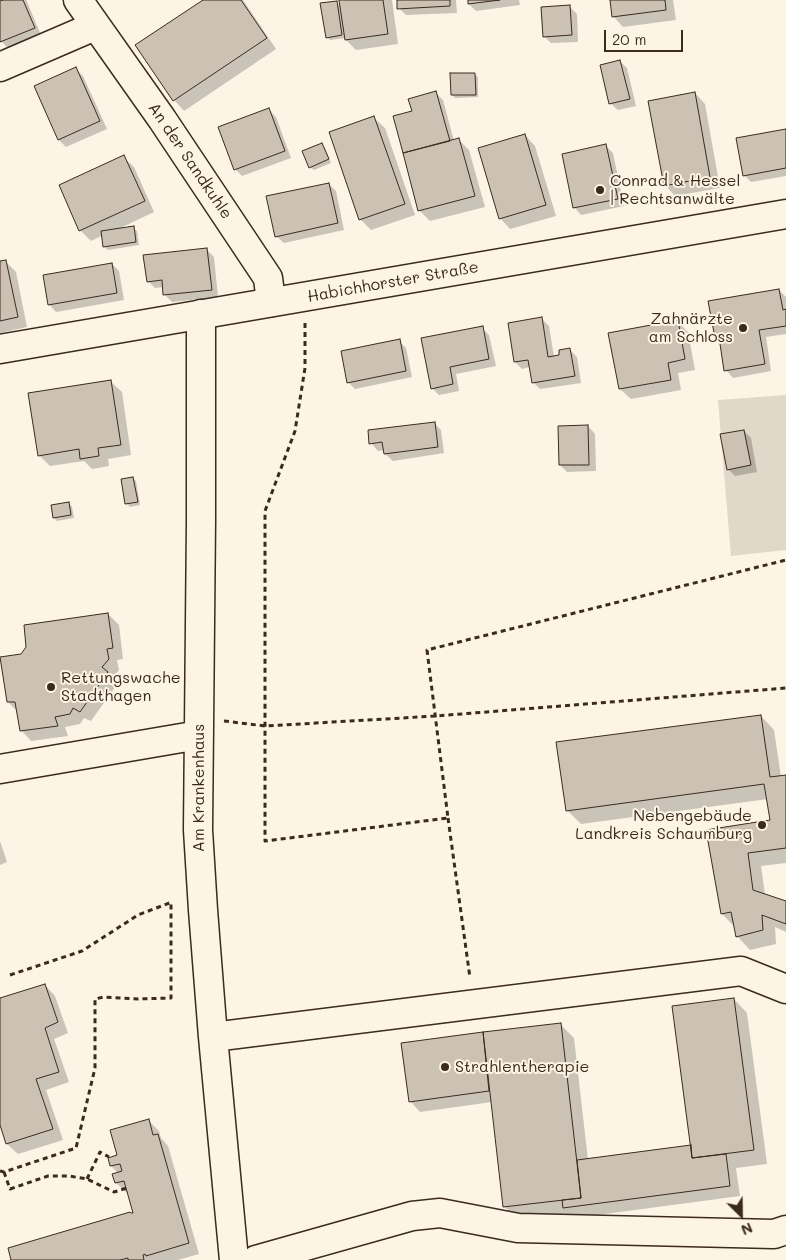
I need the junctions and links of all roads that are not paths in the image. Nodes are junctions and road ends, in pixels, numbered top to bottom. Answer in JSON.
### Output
{"nodes":[{"id":1,"x":78,"y":0,"type":"edge"},
{"id":2,"x":95,"y":26,"type":"junction"},
{"id":3,"x":0,"y":67,"type":"edge"},
{"id":4,"x":786,"y":214,"type":"edge"},
{"id":5,"x":271,"y":302,"type":"junction"},
{"id":6,"x":201,"y":314,"type":"junction"},
{"id":7,"x":0,"y":349,"type":"edge"},
{"id":8,"x":199,"y":727,"type":"junction"},
{"id":9,"x":0,"y":769,"type":"edge"},
{"id":10,"x":786,"y":989,"type":"edge"},
{"id":11,"x":213,"y":1037,"type":"junction"},
{"id":12,"x":786,"y":1230,"type":"edge"},
{"id":13,"x":234,"y":1260,"type":"edge"},
{"id":14,"x":256,"y":1260,"type":"edge"}],
"edges":[{"from":1,"to":2,"type":"street","name":"An der Sandkuhle"},
{"from":2,"to":3,"type":"street"},
{"from":2,"to":5,"type":"street","name":"An der Sandkuhle"},
{"from":4,"to":5,"type":"street","name":"Habichhorster Straße"},
{"from":5,"to":6,"type":"street","name":"Habichhorster Straße"},
{"from":6,"to":7,"type":"street","name":"Habichhorster Straße"},
{"from":6,"to":8,"type":"street","name":"Am Krankenhaus"},
{"from":8,"to":9,"type":"street"},
{"from":8,"to":11,"type":"street","name":"Am Krankenhaus"},
{"from":10,"to":11,"type":"street"},
{"from":11,"to":13,"type":"street","name":"Am Krankenhaus"},
{"from":12,"to":14,"type":"street"}]}
